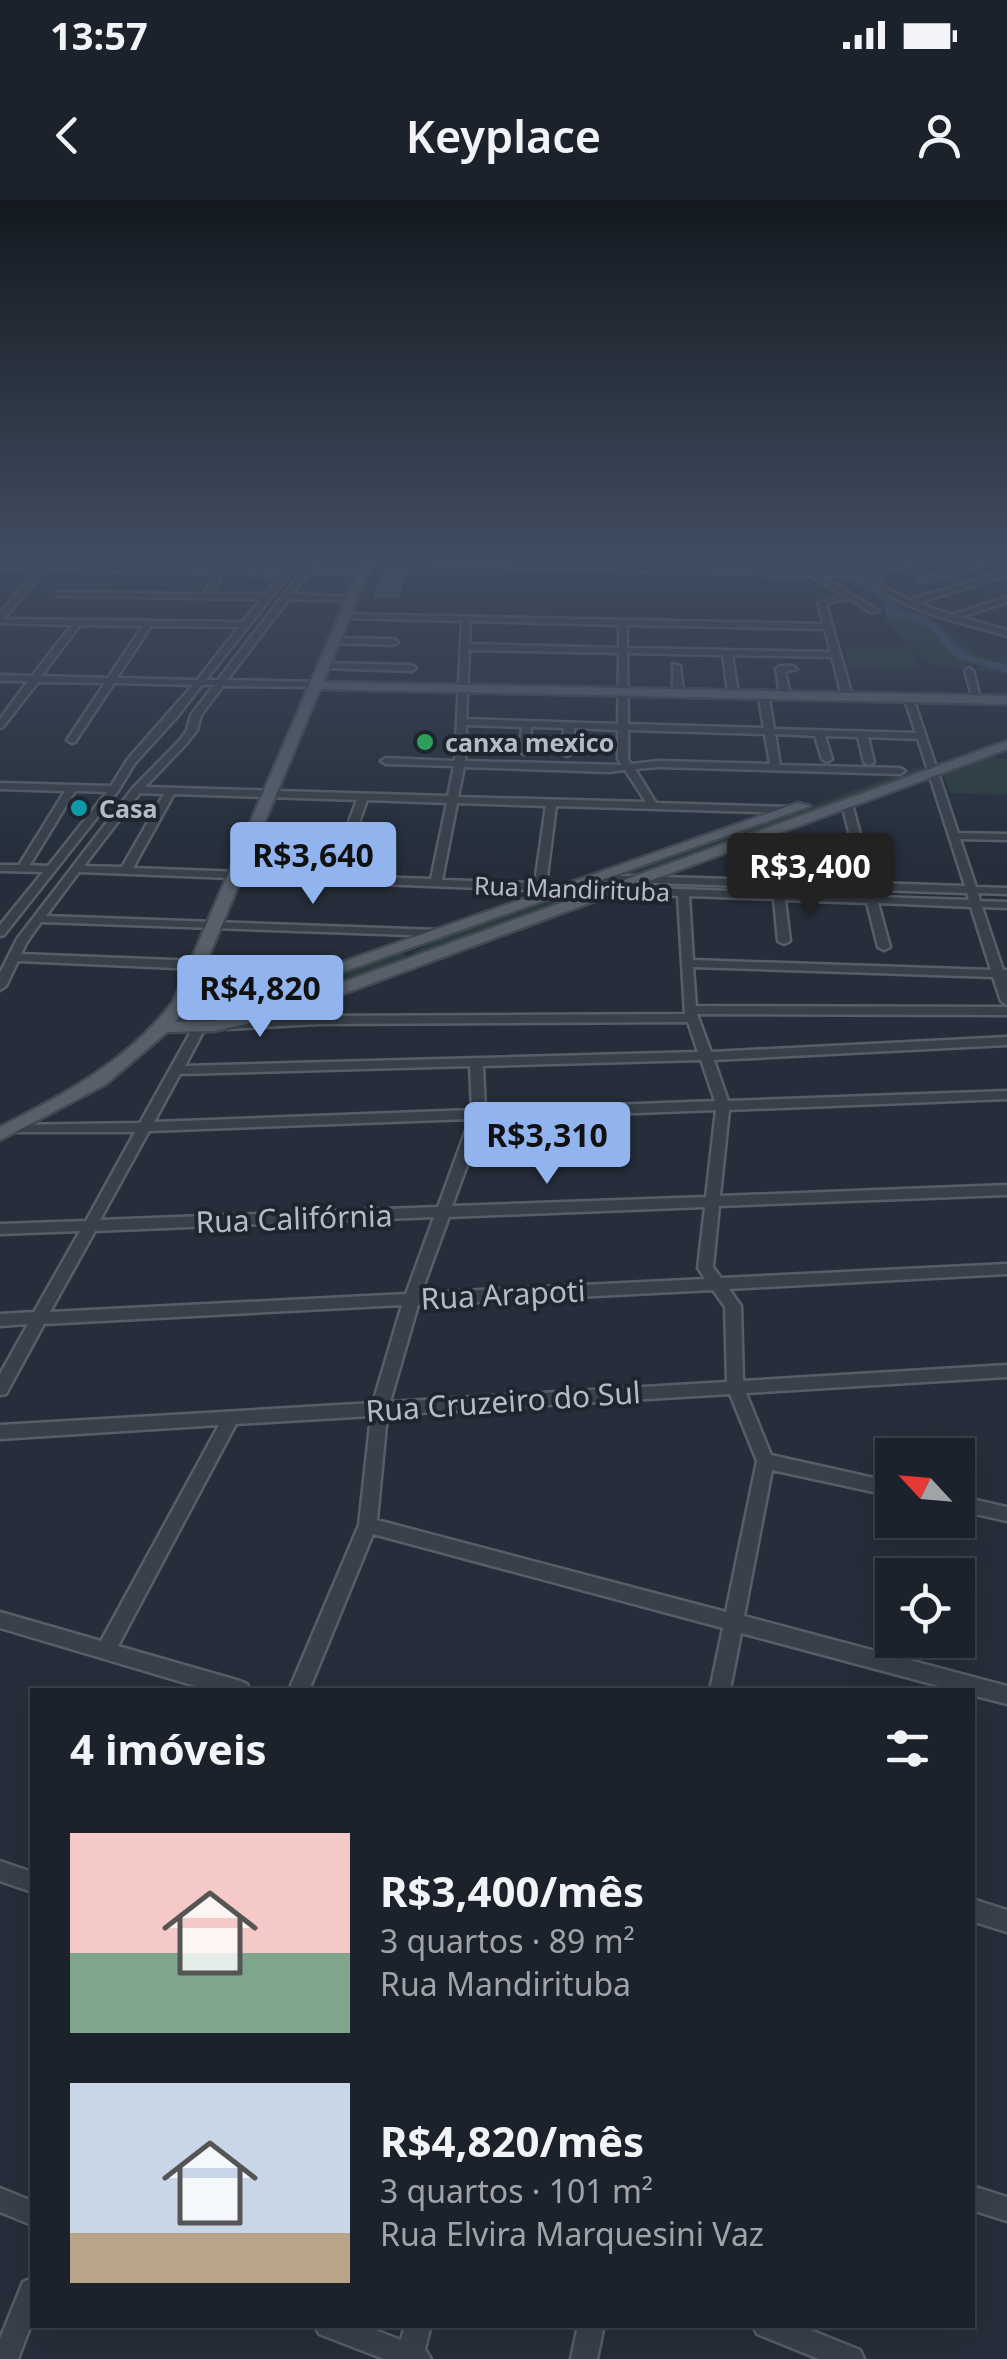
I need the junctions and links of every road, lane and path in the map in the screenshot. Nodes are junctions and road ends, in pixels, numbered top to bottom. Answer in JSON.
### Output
{"nodes":[{"id":1,"x":836,"y":656,"type":"edge"},
{"id":2,"x":53,"y":657,"type":"edge"},
{"id":3,"x":127,"y":657,"type":"edge"},
{"id":4,"x":220,"y":657,"type":"edge"},
{"id":5,"x":328,"y":657,"type":"edge"},
{"id":6,"x":466,"y":657,"type":"edge"},
{"id":7,"x":623,"y":657,"type":"edge"},
{"id":8,"x":728,"y":657,"type":"edge"},
{"id":9,"x":239,"y":658,"type":"edge"},
{"id":10,"x":324,"y":666,"type":"junction"},
{"id":11,"x":676,"y":666,"type":"dead end"},
{"id":12,"x":412,"y":668,"type":"dead end"},
{"id":13,"x":794,"y":669,"type":"dead end"},
{"id":14,"x":968,"y":671,"type":"dead end"},
{"id":15,"x":0,"y":678,"type":"edge"},
{"id":16,"x":37,"y":678,"type":"junction"},
{"id":17,"x":112,"y":680,"type":"junction"},
{"id":18,"x":200,"y":682,"type":"junction"},
{"id":19,"x":221,"y":682,"type":"junction"},
{"id":20,"x":316,"y":684,"type":"junction"},
{"id":21,"x":465,"y":685,"type":"junction"},
{"id":22,"x":623,"y":690,"type":"junction"},
{"id":23,"x":678,"y":691,"type":"junction"},
{"id":24,"x":732,"y":692,"type":"junction"},
{"id":25,"x":763,"y":693,"type":"junction"},
{"id":26,"x":785,"y":694,"type":"junction"},
{"id":27,"x":847,"y":696,"type":"junction"},
{"id":28,"x":909,"y":697,"type":"junction"},
{"id":29,"x":186,"y":700,"type":"junction"},
{"id":30,"x":978,"y":700,"type":"junction"},
{"id":31,"x":1007,"y":700,"type":"edge"},
{"id":32,"x":196,"y":715,"type":"junction"},
{"id":33,"x":464,"y":722,"type":"junction"},
{"id":34,"x":0,"y":725,"type":"edge"},
{"id":35,"x":528,"y":725,"type":"junction"},
{"id":36,"x":569,"y":727,"type":"junction"},
{"id":37,"x":621,"y":728,"type":"junction"},
{"id":38,"x":771,"y":732,"type":"junction"},
{"id":39,"x":1007,"y":732,"type":"edge"},
{"id":40,"x":819,"y":733,"type":"junction"},
{"id":41,"x":862,"y":734,"type":"junction"},
{"id":42,"x":922,"y":736,"type":"junction"},
{"id":43,"x":72,"y":740,"type":"dead end"},
{"id":44,"x":1007,"y":745,"type":"edge"},
{"id":45,"x":524,"y":751,"type":"dead end"},
{"id":46,"x":566,"y":752,"type":"dead end"},
{"id":47,"x":826,"y":759,"type":"dead end"},
{"id":48,"x":386,"y":761,"type":"dead end"},
{"id":49,"x":460,"y":763,"type":"junction"},
{"id":50,"x":866,"y":765,"type":"junction"},
{"id":51,"x":931,"y":765,"type":"junction"},
{"id":52,"x":776,"y":766,"type":"junction"},
{"id":53,"x":630,"y":767,"type":"junction"},
{"id":54,"x":900,"y":770,"type":"junction"},
{"id":55,"x":880,"y":778,"type":"junction"},
{"id":56,"x":0,"y":786,"type":"edge"},
{"id":57,"x":72,"y":788,"type":"junction"},
{"id":58,"x":114,"y":790,"type":"junction"},
{"id":59,"x":137,"y":790,"type":"junction"},
{"id":60,"x":171,"y":791,"type":"junction"},
{"id":61,"x":269,"y":794,"type":"junction"},
{"id":62,"x":363,"y":797,"type":"junction"},
{"id":63,"x":456,"y":800,"type":"junction"},
{"id":64,"x":550,"y":803,"type":"junction"},
{"id":65,"x":847,"y":804,"type":"junction"},
{"id":66,"x":101,"y":806,"type":"junction"},
{"id":67,"x":654,"y":806,"type":"junction"},
{"id":68,"x":755,"y":809,"type":"junction"},
{"id":69,"x":790,"y":810,"type":"junction"},
{"id":70,"x":771,"y":817,"type":"junction"},
{"id":71,"x":106,"y":830,"type":"junction"},
{"id":72,"x":954,"y":836,"type":"junction"},
{"id":73,"x":1007,"y":837,"type":"edge"},
{"id":74,"x":0,"y":868,"type":"edge"},
{"id":75,"x":22,"y":869,"type":"junction"},
{"id":76,"x":52,"y":869,"type":"junction"},
{"id":77,"x":78,"y":869,"type":"junction"},
{"id":78,"x":126,"y":870,"type":"junction"},
{"id":79,"x":234,"y":875,"type":"junction"},
{"id":80,"x":597,"y":878,"type":"junction"},
{"id":81,"x":333,"y":879,"type":"junction"},
{"id":82,"x":643,"y":880,"type":"junction"},
{"id":83,"x":676,"y":881,"type":"junction"},
{"id":84,"x":436,"y":882,"type":"junction"},
{"id":85,"x":575,"y":886,"type":"junction"},
{"id":86,"x":868,"y":886,"type":"junction"},
{"id":87,"x":547,"y":888,"type":"junction"},
{"id":88,"x":709,"y":888,"type":"junction"},
{"id":89,"x":615,"y":890,"type":"junction"},
{"id":90,"x":971,"y":890,"type":"junction"},
{"id":91,"x":1007,"y":891,"type":"edge"},
{"id":92,"x":779,"y":896,"type":"junction"},
{"id":93,"x":872,"y":900,"type":"junction"},
{"id":94,"x":26,"y":901,"type":"junction"},
{"id":95,"x":976,"y":904,"type":"junction"},
{"id":96,"x":1007,"y":905,"type":"edge"},
{"id":97,"x":49,"y":907,"type":"junction"},
{"id":98,"x":6,"y":917,"type":"edge"},
{"id":99,"x":40,"y":918,"type":"junction"},
{"id":100,"x":214,"y":924,"type":"junction"},
{"id":101,"x":0,"y":933,"type":"edge"},
{"id":102,"x":784,"y":941,"type":"dead end"},
{"id":103,"x":414,"y":944,"type":"junction"},
{"id":104,"x":884,"y":947,"type":"dead end"},
{"id":105,"x":14,"y":957,"type":"junction"},
{"id":106,"x":687,"y":963,"type":"junction"},
{"id":107,"x":198,"y":965,"type":"junction"},
{"id":108,"x":1003,"y":974,"type":"edge"},
{"id":109,"x":0,"y":986,"type":"edge"},
{"id":110,"x":280,"y":989,"type":"junction"},
{"id":111,"x":1007,"y":1000,"type":"edge"},
{"id":112,"x":182,"y":1003,"type":"junction"},
{"id":113,"x":223,"y":1006,"type":"junction"},
{"id":114,"x":295,"y":1006,"type":"junction"},
{"id":115,"x":1007,"y":1011,"type":"edge"},
{"id":116,"x":691,"y":1014,"type":"junction"},
{"id":117,"x":319,"y":1020,"type":"junction"},
{"id":118,"x":207,"y":1026,"type":"junction"},
{"id":119,"x":166,"y":1027,"type":"junction"},
{"id":120,"x":1007,"y":1041,"type":"edge"},
{"id":121,"x":706,"y":1056,"type":"junction"},
{"id":122,"x":476,"y":1062,"type":"junction"},
{"id":123,"x":175,"y":1070,"type":"junction"},
{"id":124,"x":1007,"y":1095,"type":"edge"},
{"id":125,"x":723,"y":1105,"type":"junction"},
{"id":126,"x":48,"y":1109,"type":"junction"},
{"id":127,"x":479,"y":1114,"type":"junction"},
{"id":128,"x":60,"y":1127,"type":"junction"},
{"id":129,"x":143,"y":1127,"type":"junction"},
{"id":130,"x":6,"y":1131,"type":"edge"},
{"id":131,"x":1007,"y":1190,"type":"edge"},
{"id":132,"x":713,"y":1204,"type":"junction"},
{"id":133,"x":445,"y":1212,"type":"junction"},
{"id":134,"x":88,"y":1225,"type":"junction"},
{"id":135,"x":0,"y":1230,"type":"edge"},
{"id":136,"x":1007,"y":1268,"type":"edge"},
{"id":137,"x":715,"y":1284,"type":"junction"},
{"id":138,"x":412,"y":1298,"type":"junction"},
{"id":139,"x":36,"y":1319,"type":"junction"},
{"id":140,"x":0,"y":1320,"type":"edge"},
{"id":141,"x":1007,"y":1370,"type":"edge"},
{"id":142,"x":735,"y":1386,"type":"junction"},
{"id":143,"x":0,"y":1390,"type":"edge"},
{"id":144,"x":380,"y":1408,"type":"junction"},
{"id":145,"x":232,"y":1417,"type":"junction"},
{"id":146,"x":0,"y":1432,"type":"edge"},
{"id":147,"x":764,"y":1462,"type":"junction"},
{"id":148,"x":875,"y":1485,"type":"edge"},
{"id":149,"x":975,"y":1507,"type":"edge"},
{"id":150,"x":1007,"y":1514,"type":"edge"},
{"id":151,"x":368,"y":1526,"type":"junction"},
{"id":152,"x":0,"y":1620,"type":"edge"},
{"id":153,"x":734,"y":1621,"type":"junction"},
{"id":154,"x":105,"y":1651,"type":"junction"},
{"id":155,"x":233,"y":1688,"type":"edge"},
{"id":156,"x":300,"y":1688,"type":"edge"},
{"id":157,"x":720,"y":1688,"type":"edge"},
{"id":158,"x":1007,"y":1695,"type":"edge"},
{"id":159,"x":0,"y":1871,"type":"edge"},
{"id":160,"x":30,"y":1881,"type":"edge"},
{"id":161,"x":975,"y":1911,"type":"edge"},
{"id":162,"x":1007,"y":1921,"type":"edge"},
{"id":163,"x":975,"y":2199,"type":"edge"},
{"id":164,"x":0,"y":2200,"type":"edge"},
{"id":165,"x":1007,"y":2210,"type":"edge"},
{"id":166,"x":30,"y":2212,"type":"edge"},
{"id":167,"x":30,"y":2297,"type":"edge"},
{"id":168,"x":336,"y":2328,"type":"edge"},
{"id":169,"x":417,"y":2328,"type":"edge"},
{"id":170,"x":590,"y":2328,"type":"edge"},
{"id":171,"x":773,"y":2328,"type":"edge"},
{"id":172,"x":412,"y":2358,"type":"edge"},
{"id":173,"x":6,"y":2359,"type":"edge"},
{"id":174,"x":584,"y":2359,"type":"edge"},
{"id":175,"x":850,"y":2359,"type":"edge"}],
"edges":[{"from":1,"to":27,"type":"street"},
{"from":2,"to":16,"type":"street"},
{"from":3,"to":17,"type":"street"},
{"from":4,"to":18,"type":"street"},
{"from":5,"to":10,"type":"main road"},
{"from":6,"to":21,"type":"street"},
{"from":7,"to":22,"type":"street"},
{"from":8,"to":24,"type":"street"},
{"from":9,"to":19,"type":"street"},
{"from":10,"to":12,"type":"street"},
{"from":10,"to":20,"type":"main road"},
{"from":11,"to":23,"type":"street"},
{"from":13,"to":26,"type":"street"},
{"from":14,"to":30,"type":"street"},
{"from":15,"to":16,"type":"street"},
{"from":16,"to":17,"type":"street"},
{"from":16,"to":34,"type":"street"},
{"from":17,"to":18,"type":"street"},
{"from":17,"to":43,"type":"street"},
{"from":18,"to":19,"type":"street"},
{"from":18,"to":29,"type":"street"},
{"from":19,"to":20,"type":"street"},
{"from":19,"to":32,"type":"street"},
{"from":20,"to":21,"type":"main road"},
{"from":20,"to":61,"type":"main road"},
{"from":21,"to":22,"type":"main road"},
{"from":21,"to":33,"type":"street"},
{"from":22,"to":23,"type":"main road"},
{"from":22,"to":37,"type":"street"},
{"from":23,"to":24,"type":"main road"},
{"from":24,"to":25,"type":"main road"},
{"from":25,"to":26,"type":"main road"},
{"from":25,"to":38,"type":"street"},
{"from":26,"to":27,"type":"main road"},
{"from":27,"to":28,"type":"main road"},
{"from":28,"to":30,"type":"main road"},
{"from":28,"to":42,"type":"street"},
{"from":29,"to":32,"type":"street"},
{"from":29,"to":58,"type":"street"},
{"from":30,"to":31,"type":"main road"},
{"from":32,"to":59,"type":"street"},
{"from":33,"to":35,"type":"street"},
{"from":33,"to":49,"type":"street"},
{"from":35,"to":36,"type":"street"},
{"from":35,"to":45,"type":"street"},
{"from":36,"to":37,"type":"street"},
{"from":36,"to":46,"type":"street"},
{"from":37,"to":38,"type":"street"},
{"from":37,"to":53,"type":"street"},
{"from":38,"to":40,"type":"street"},
{"from":38,"to":52,"type":"street"},
{"from":39,"to":51,"type":"main road"},
{"from":40,"to":41,"type":"street"},
{"from":40,"to":47,"type":"street"},
{"from":41,"to":42,"type":"street"},
{"from":41,"to":50,"type":"street"},
{"from":42,"to":51,"type":"street"},
{"from":44,"to":51,"type":"main road"},
{"from":48,"to":49,"type":"street"},
{"from":49,"to":53,"type":"street"},
{"from":49,"to":63,"type":"street"},
{"from":50,"to":52,"type":"street"},
{"from":50,"to":54,"type":"street"},
{"from":50,"to":55,"type":"street"},
{"from":51,"to":54,"type":"main road"},
{"from":51,"to":65,"type":"main road"},
{"from":51,"to":72,"type":"street"},
{"from":52,"to":53,"type":"street"},
{"from":53,"to":67,"type":"street"},
{"from":54,"to":55,"type":"main road"},
{"from":55,"to":69,"type":"main road"},
{"from":56,"to":57,"type":"street"},
{"from":57,"to":58,"type":"street"},
{"from":57,"to":75,"type":"street"},
{"from":58,"to":66,"type":"street"},
{"from":59,"to":60,"type":"street"},
{"from":59,"to":71,"type":"street"},
{"from":60,"to":61,"type":"street"},
{"from":60,"to":78,"type":"street"},
{"from":61,"to":62,"type":"street"},
{"from":61,"to":79,"type":"main road"},
{"from":62,"to":63,"type":"street"},
{"from":62,"to":81,"type":"street"},
{"from":63,"to":64,"type":"street"},
{"from":63,"to":84,"type":"street"},
{"from":64,"to":67,"type":"street"},
{"from":64,"to":87,"type":"street"},
{"from":65,"to":83,"type":"main road"},
{"from":65,"to":86,"type":"street"},
{"from":66,"to":71,"type":"street"},
{"from":66,"to":76,"type":"street"},
{"from":67,"to":68,"type":"street"},
{"from":68,"to":69,"type":"street"},
{"from":68,"to":70,"type":"street"},
{"from":69,"to":70,"type":"main road"},
{"from":70,"to":80,"type":"main road"},
{"from":71,"to":77,"type":"street"},
{"from":72,"to":73,"type":"street"},
{"from":72,"to":90,"type":"street"},
{"from":74,"to":75,"type":"street"},
{"from":75,"to":76,"type":"street"},
{"from":76,"to":94,"type":"street"},
{"from":77,"to":78,"type":"street","name":"Rua Mandirituba"},
{"from":77,"to":97,"type":"street"},
{"from":78,"to":79,"type":"street","name":"Rua Mandirituba"},
{"from":79,"to":81,"type":"street","name":"Rua Mandirituba"},
{"from":79,"to":100,"type":"main road"},
{"from":80,"to":82,"type":"street","name":"Rua Mandirituba"},
{"from":80,"to":85,"type":"main road"},
{"from":81,"to":84,"type":"street","name":"Rua Mandirituba"},
{"from":82,"to":83,"type":"main road"},
{"from":82,"to":89,"type":"main road"},
{"from":83,"to":88,"type":"street","name":"Rua Mandirituba"},
{"from":83,"to":89,"type":"street","name":"Rua Mandirituba"},
{"from":83,"to":106,"type":"street"},
{"from":84,"to":87,"type":"street","name":"Rua Mandirituba"},
{"from":85,"to":87,"type":"main road"},
{"from":85,"to":89,"type":"street","name":"Rua Mandirituba"},
{"from":86,"to":88,"type":"street","name":"Rua Mandirituba"},
{"from":86,"to":90,"type":"street","name":"Rua Mandirituba"},
{"from":86,"to":93,"type":"street"},
{"from":87,"to":103,"type":"main road"},
{"from":88,"to":92,"type":"street","name":"Rua Mandirituba"},
{"from":89,"to":103,"type":"main road"},
{"from":90,"to":91,"type":"street","name":"Rua Mandirituba"},
{"from":90,"to":95,"type":"street"},
{"from":92,"to":93,"type":"street","name":"Rua Mandirituba"},
{"from":92,"to":102,"type":"street"},
{"from":93,"to":95,"type":"street","name":"Rua Mandirituba"},
{"from":93,"to":104,"type":"street"},
{"from":94,"to":97,"type":"street"},
{"from":94,"to":98,"type":"street"},
{"from":95,"to":96,"type":"street","name":"Rua Mandirituba"},
{"from":95,"to":108,"type":"street"},
{"from":97,"to":99,"type":"street"},
{"from":98,"to":101,"type":"street"},
{"from":99,"to":100,"type":"street"},
{"from":99,"to":105,"type":"street"},
{"from":100,"to":103,"type":"street"},
{"from":100,"to":107,"type":"main road"},
{"from":103,"to":110,"type":"main road"},
{"from":103,"to":114,"type":"main road"},
{"from":105,"to":107,"type":"street"},
{"from":105,"to":109,"type":"street"},
{"from":106,"to":108,"type":"street"},
{"from":106,"to":116,"type":"street"},
{"from":107,"to":112,"type":"main road"},
{"from":108,"to":111,"type":"street"},
{"from":110,"to":113,"type":"main road"},
{"from":110,"to":114,"type":"main road"},
{"from":112,"to":113,"type":"main road"},
{"from":112,"to":119,"type":"main road"},
{"from":113,"to":118,"type":"main road"},
{"from":114,"to":117,"type":"street"},
{"from":114,"to":118,"type":"main road"},
{"from":115,"to":116,"type":"street"},
{"from":116,"to":117,"type":"street"},
{"from":116,"to":121,"type":"street"},
{"from":117,"to":118,"type":"street"},
{"from":118,"to":119,"type":"main road"},
{"from":118,"to":123,"type":"street"},
{"from":119,"to":126,"type":"main road"},
{"from":120,"to":121,"type":"street"},
{"from":121,"to":122,"type":"street"},
{"from":121,"to":125,"type":"street"},
{"from":122,"to":123,"type":"street"},
{"from":122,"to":127,"type":"street"},
{"from":123,"to":129,"type":"street"},
{"from":124,"to":125,"type":"street"},
{"from":125,"to":127,"type":"street"},
{"from":125,"to":132,"type":"street"},
{"from":126,"to":128,"type":"street"},
{"from":126,"to":130,"type":"main road"},
{"from":127,"to":129,"type":"street"},
{"from":127,"to":133,"type":"street"},
{"from":128,"to":129,"type":"street"},
{"from":128,"to":130,"type":"street"},
{"from":129,"to":134,"type":"street"},
{"from":131,"to":132,"type":"street","name":"Rua Califórnia"},
{"from":132,"to":133,"type":"street","name":"Rua Califórnia"},
{"from":132,"to":137,"type":"street"},
{"from":133,"to":134,"type":"street","name":"Rua Califórnia"},
{"from":133,"to":138,"type":"street"},
{"from":134,"to":135,"type":"street","name":"Rua Califórnia"},
{"from":134,"to":139,"type":"street"},
{"from":136,"to":137,"type":"street","name":"Rua Arapoti"},
{"from":137,"to":138,"type":"street","name":"Rua Arapoti"},
{"from":137,"to":142,"type":"street"},
{"from":138,"to":139,"type":"street","name":"Rua Arapoti"},
{"from":138,"to":144,"type":"street"},
{"from":139,"to":140,"type":"street","name":"Rua Arapoti"},
{"from":139,"to":143,"type":"street"},
{"from":141,"to":142,"type":"street","name":"Rua Cruzeiro do Sul"},
{"from":142,"to":144,"type":"street","name":"Rua Cruzeiro do Sul"},
{"from":142,"to":147,"type":"street"},
{"from":144,"to":145,"type":"street","name":"Rua Cruzeiro do Sul"},
{"from":144,"to":151,"type":"street"},
{"from":145,"to":146,"type":"street","name":"Rua Cruzeiro do Sul"},
{"from":145,"to":154,"type":"street"},
{"from":147,"to":148,"type":"street"},
{"from":147,"to":153,"type":"street"},
{"from":149,"to":150,"type":"street"},
{"from":151,"to":153,"type":"street"},
{"from":151,"to":156,"type":"street"},
{"from":152,"to":154,"type":"street"},
{"from":153,"to":157,"type":"street"},
{"from":153,"to":158,"type":"street"},
{"from":154,"to":155,"type":"street"},
{"from":159,"to":160,"type":"street"},
{"from":161,"to":162,"type":"street"},
{"from":163,"to":165,"type":"street"},
{"from":164,"to":166,"type":"street"},
{"from":167,"to":173,"type":"street"},
{"from":168,"to":172,"type":"street"},
{"from":169,"to":172,"type":"street"},
{"from":170,"to":174,"type":"street"},
{"from":171,"to":175,"type":"street"}]}
